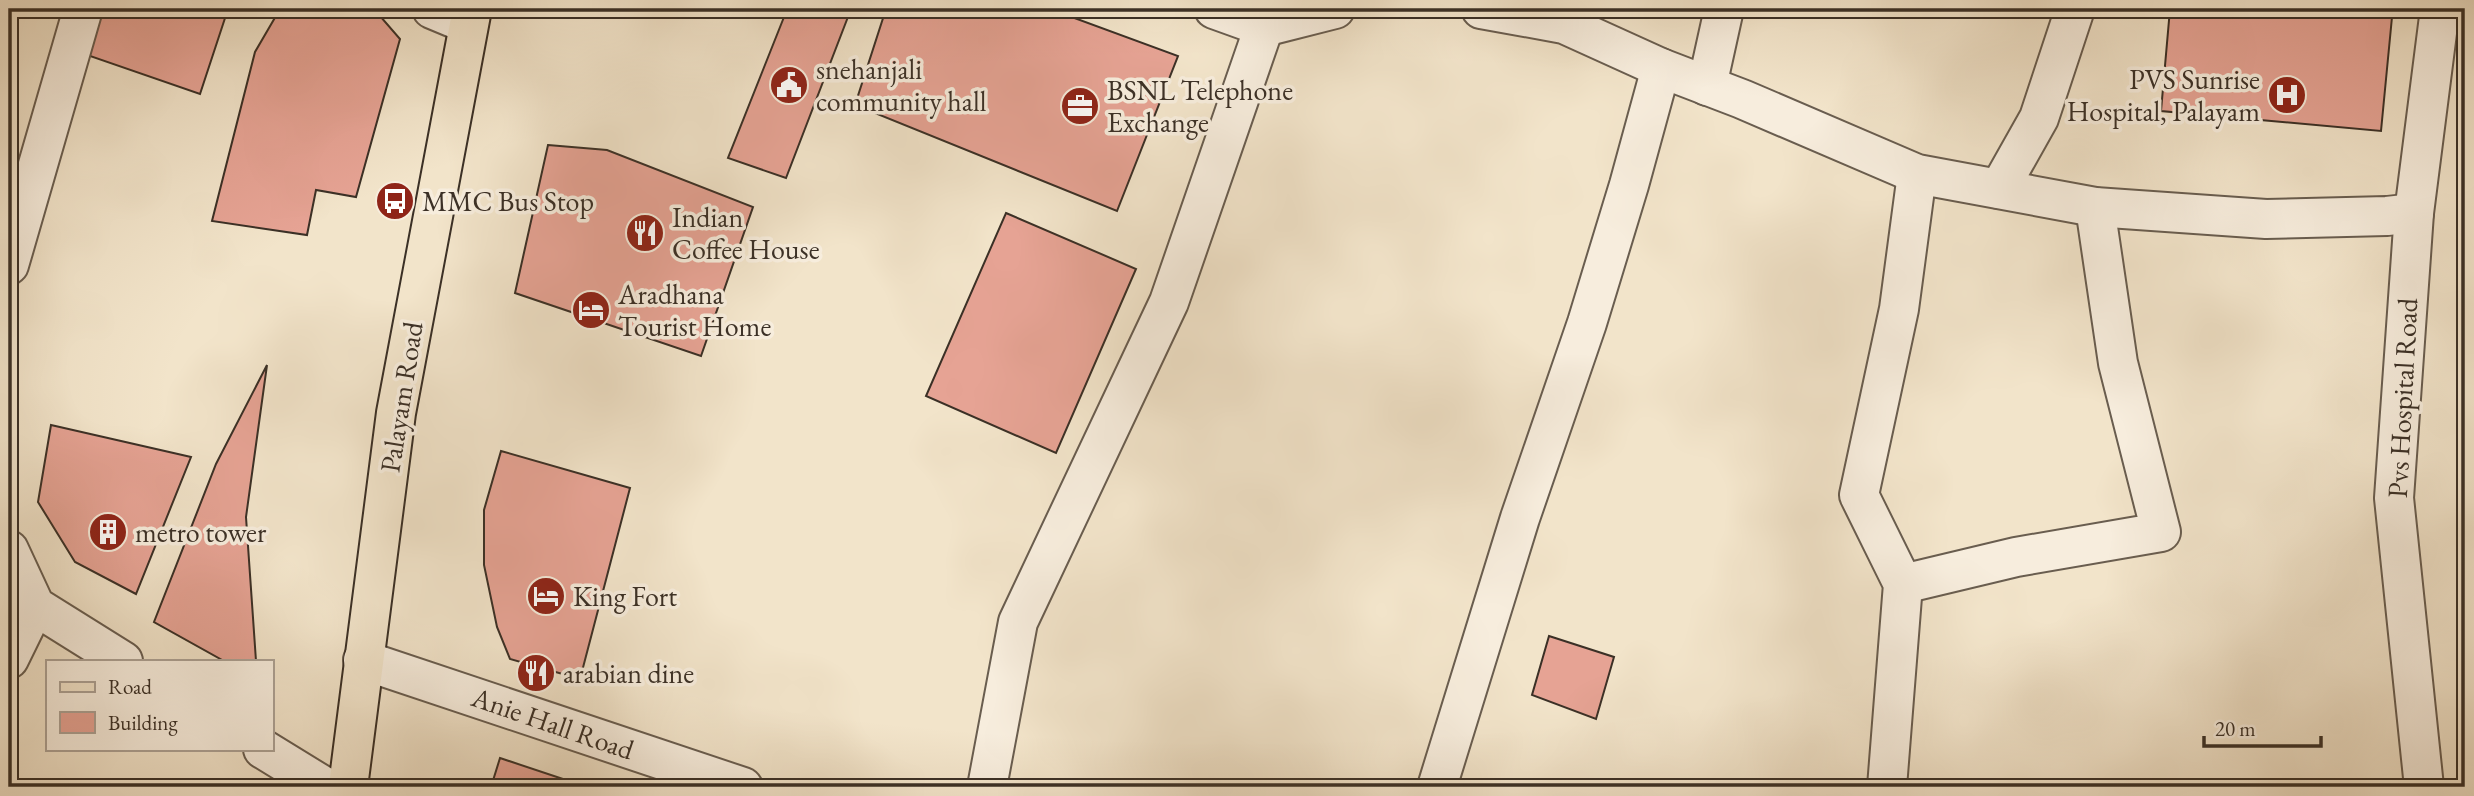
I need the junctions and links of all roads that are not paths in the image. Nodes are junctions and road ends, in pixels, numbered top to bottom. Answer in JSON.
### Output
{"nodes":[{"id":1,"x":83,"y":9,"type":"edge"},
{"id":2,"x":432,"y":9,"type":"edge"},
{"id":3,"x":1214,"y":9,"type":"edge"},
{"id":4,"x":1335,"y":9,"type":"edge"},
{"id":5,"x":1480,"y":9,"type":"edge"},
{"id":6,"x":1724,"y":9,"type":"edge"},
{"id":7,"x":2075,"y":9,"type":"edge"},
{"id":8,"x":2440,"y":9,"type":"edge"},
{"id":9,"x":470,"y":17,"type":"edge"},
{"id":10,"x":1264,"y":27,"type":"junction"},
{"id":11,"x":1661,"y":68,"type":"junction"},
{"id":12,"x":1707,"y":86,"type":"junction"},
{"id":13,"x":1917,"y":174,"type":"junction"},
{"id":14,"x":1999,"y":189,"type":"junction"},
{"id":15,"x":2095,"y":206,"type":"junction"},
{"id":16,"x":2414,"y":213,"type":"junction"},
{"id":17,"x":9,"y":265,"type":"edge"},
{"id":18,"x":9,"y":550,"type":"edge"},
{"id":19,"x":1903,"y":583,"type":"junction"},
{"id":20,"x":36,"y":606,"type":"junction"},
{"id":21,"x":9,"y":659,"type":"edge"},
{"id":22,"x":121,"y":660,"type":"edge"},
{"id":23,"x":363,"y":660,"type":"junction"},
{"id":24,"x":266,"y":750,"type":"edge"},
{"id":25,"x":325,"y":787,"type":"edge"},
{"id":26,"x":348,"y":787,"type":"edge"},
{"id":27,"x":743,"y":787,"type":"edge"},
{"id":28,"x":986,"y":787,"type":"edge"},
{"id":29,"x":1437,"y":787,"type":"edge"},
{"id":30,"x":1886,"y":787,"type":"edge"},
{"id":31,"x":2424,"y":787,"type":"edge"}],
"edges":[{"from":1,"to":17,"type":"street"},
{"from":2,"to":9,"type":"street"},
{"from":3,"to":10,"type":"street"},
{"from":4,"to":10,"type":"street"},
{"from":5,"to":11,"type":"street"},
{"from":6,"to":12,"type":"street"},
{"from":7,"to":14,"type":"street"},
{"from":8,"to":16,"type":"street","name":"Pvs Hospital Road"},
{"from":9,"to":23,"type":"main road","name":"Palayam Road"},
{"from":10,"to":28,"type":"street"},
{"from":11,"to":12,"type":"street"},
{"from":11,"to":29,"type":"street"},
{"from":12,"to":13,"type":"street"},
{"from":13,"to":14,"type":"street"},
{"from":13,"to":19,"type":"street"},
{"from":14,"to":15,"type":"street"},
{"from":15,"to":16,"type":"street"},
{"from":15,"to":19,"type":"street"},
{"from":16,"to":31,"type":"street","name":"Pvs Hospital Road"},
{"from":18,"to":20,"type":"street"},
{"from":19,"to":30,"type":"street"},
{"from":20,"to":21,"type":"street"},
{"from":20,"to":22,"type":"street"},
{"from":23,"to":26,"type":"main road","name":"Palayam Road"},
{"from":23,"to":27,"type":"street","name":"Anie Hall Road"},
{"from":24,"to":25,"type":"street"}]}
